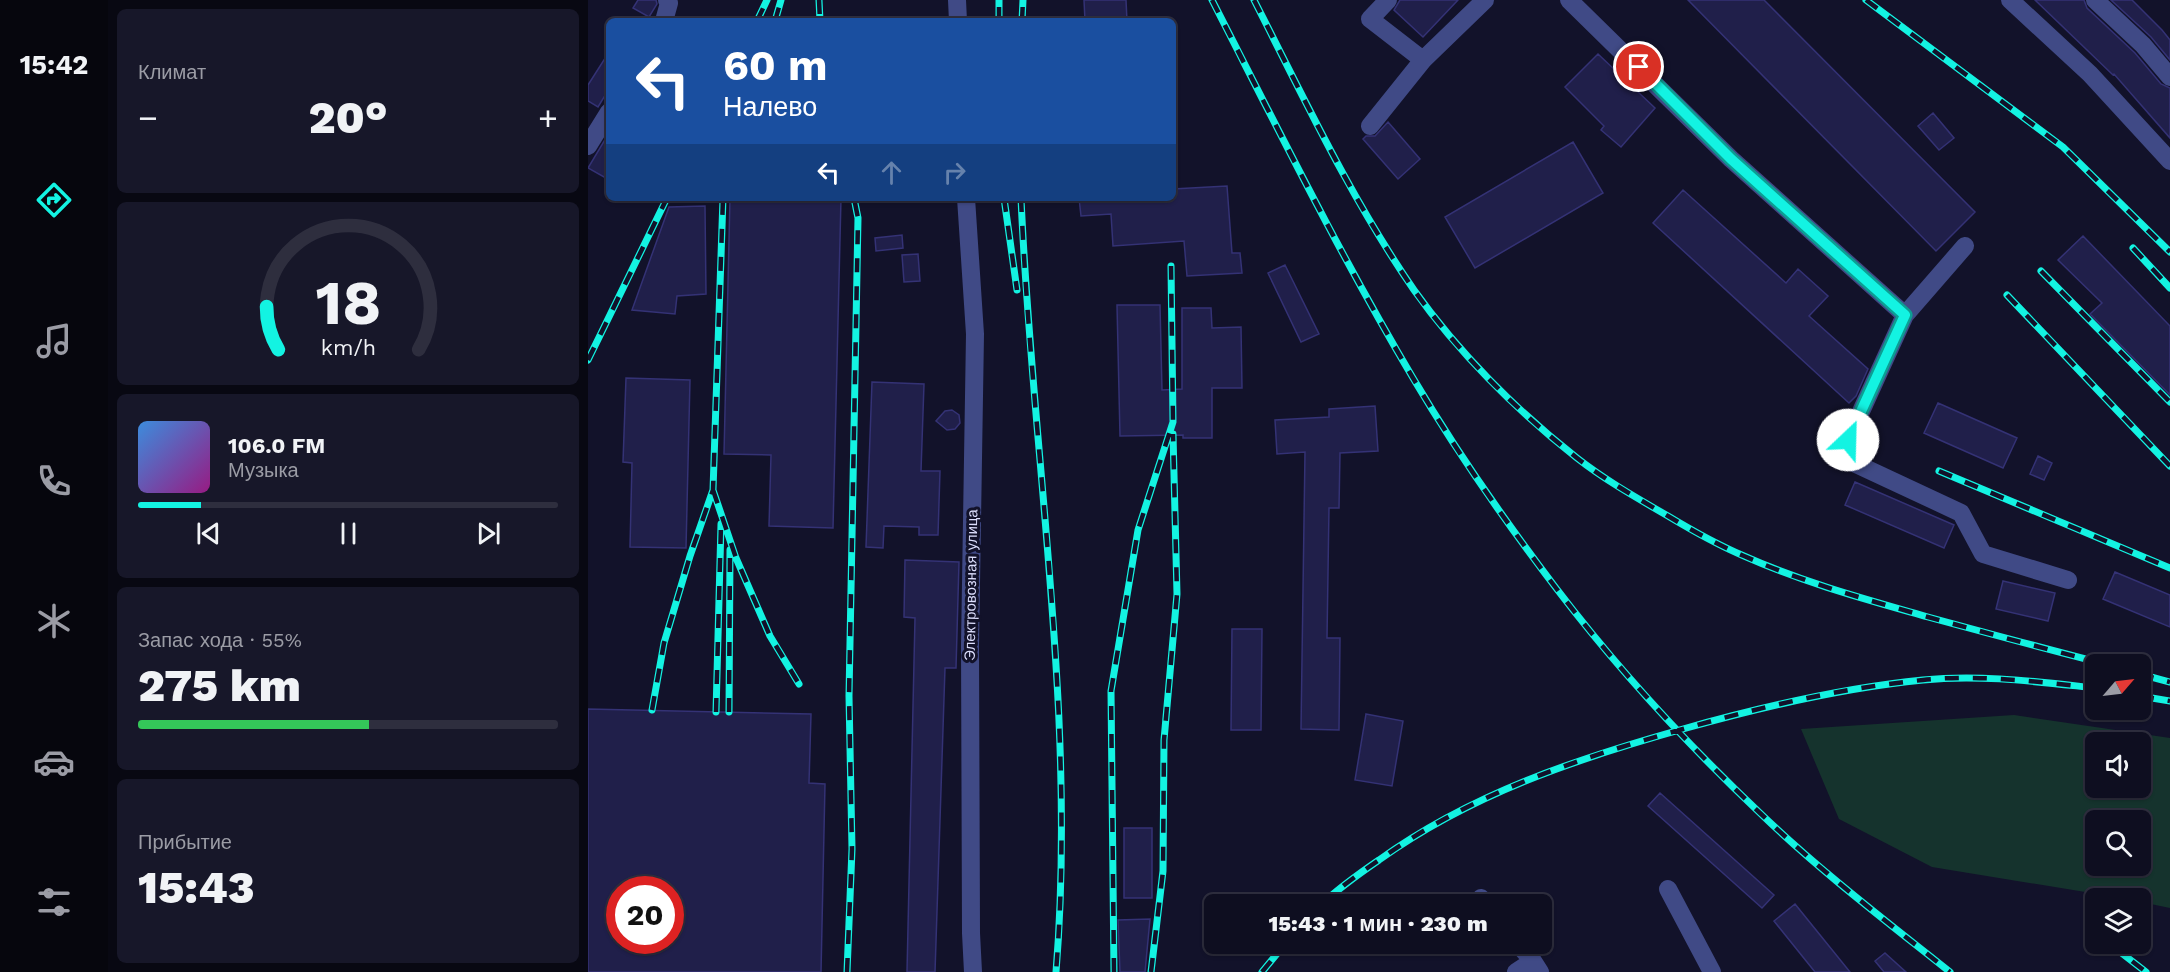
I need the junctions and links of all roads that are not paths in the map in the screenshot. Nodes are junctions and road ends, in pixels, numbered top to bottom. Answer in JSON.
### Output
{"nodes":[{"id":1,"x":667,"y":0,"type":"edge"},
{"id":2,"x":957,"y":0,"type":"edge"},
{"id":3,"x":1388,"y":0,"type":"edge"},
{"id":4,"x":1485,"y":0,"type":"edge"},
{"id":5,"x":1569,"y":0,"type":"edge"},
{"id":6,"x":2010,"y":0,"type":"edge"},
{"id":7,"x":2095,"y":0,"type":"edge"},
{"id":8,"x":665,"y":18,"type":"edge"},
{"id":9,"x":958,"y":18,"type":"edge"},
{"id":10,"x":1423,"y":60,"type":"junction"},
{"id":11,"x":2170,"y":76,"type":"edge"},
{"id":12,"x":606,"y":117,"type":"edge"},
{"id":13,"x":1370,"y":126,"type":"dead end"},
{"id":14,"x":588,"y":146,"type":"edge"},
{"id":15,"x":2170,"y":161,"type":"edge"},
{"id":16,"x":966,"y":201,"type":"edge"},
{"id":17,"x":1965,"y":246,"type":"dead end"},
{"id":18,"x":1905,"y":315,"type":"junction"},
{"id":19,"x":2068,"y":580,"type":"dead end"},
{"id":20,"x":1668,"y":889,"type":"dead end"},
{"id":21,"x":1526,"y":954,"type":"edge"},
{"id":22,"x":1536,"y":967,"type":"edge"},
{"id":23,"x":973,"y":972,"type":"edge"},
{"id":24,"x":1516,"y":972,"type":"edge"},
{"id":25,"x":1712,"y":972,"type":"edge"}],
"edges":[{"from":1,"to":8,"type":"street"},
{"from":2,"to":9,"type":"street"},
{"from":3,"to":10,"type":"street"},
{"from":4,"to":10,"type":"street"},
{"from":5,"to":18,"type":"street"},
{"from":6,"to":15,"type":"street"},
{"from":7,"to":11,"type":"street"},
{"from":10,"to":13,"type":"street"},
{"from":12,"to":14,"type":"street"},
{"from":16,"to":23,"type":"street","name":"Электровозная улица"},
{"from":17,"to":18,"type":"street"},
{"from":18,"to":19,"type":"street"},
{"from":20,"to":25,"type":"street"},
{"from":21,"to":22,"type":"street"},
{"from":22,"to":24,"type":"street"}]}
